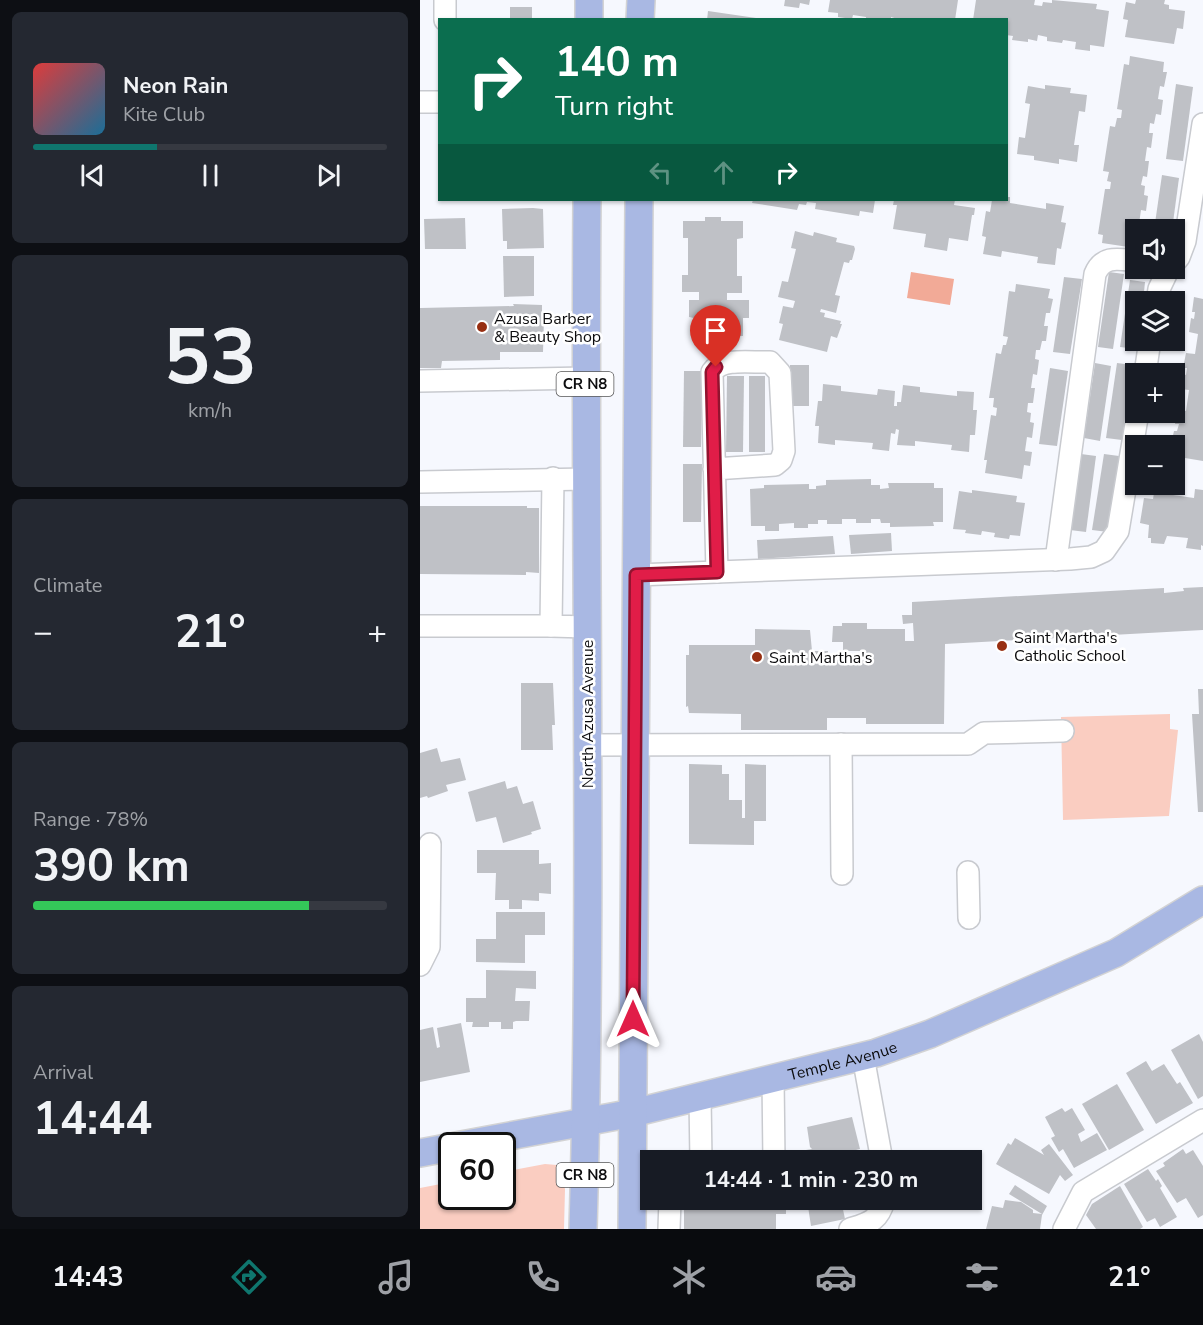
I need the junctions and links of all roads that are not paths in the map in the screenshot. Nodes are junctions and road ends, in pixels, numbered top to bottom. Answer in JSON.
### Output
{"nodes":[{"id":1,"x":445,"y":0,"type":"edge"},
{"id":2,"x":589,"y":0,"type":"edge"},
{"id":3,"x":640,"y":0,"type":"edge"},
{"id":4,"x":445,"y":18,"type":"edge"},
{"id":5,"x":589,"y":18,"type":"edge"},
{"id":6,"x":640,"y":18,"type":"edge"},
{"id":7,"x":420,"y":102,"type":"edge"},
{"id":8,"x":438,"y":102,"type":"edge"},
{"id":9,"x":1203,"y":124,"type":"edge"},
{"id":10,"x":587,"y":201,"type":"edge"},
{"id":11,"x":639,"y":201,"type":"edge"},
{"id":12,"x":1185,"y":240,"type":"edge"},
{"id":13,"x":1125,"y":260,"type":"edge"},
{"id":14,"x":585,"y":378,"type":"junction"},
{"id":15,"x":420,"y":381,"type":"edge"},
{"id":16,"x":1136,"y":423,"type":"edge"},
{"id":17,"x":714,"y":469,"type":"junction"},
{"id":18,"x":553,"y":478,"type":"junction"},
{"id":19,"x":586,"y":479,"type":"junction"},
{"id":20,"x":420,"y":482,"type":"edge"},
{"id":21,"x":1056,"y":560,"type":"junction"},
{"id":22,"x":717,"y":572,"type":"junction"},
{"id":23,"x":636,"y":575,"type":"junction"},
{"id":24,"x":420,"y":626,"type":"edge"},
{"id":25,"x":551,"y":626,"type":"junction"},
{"id":26,"x":586,"y":627,"type":"junction"},
{"id":27,"x":1064,"y":731,"type":"dead end"},
{"id":28,"x":841,"y":744,"type":"junction"},
{"id":29,"x":587,"y":745,"type":"junction"},
{"id":30,"x":635,"y":746,"type":"junction"},
{"id":31,"x":430,"y":844,"type":"dead end"},
{"id":32,"x":968,"y":872,"type":"dead end"},
{"id":33,"x":842,"y":874,"type":"dead end"},
{"id":34,"x":1203,"y":900,"type":"edge"},
{"id":35,"x":969,"y":918,"type":"dead end"},
{"id":36,"x":420,"y":965,"type":"edge"},
{"id":37,"x":863,"y":1056,"type":"junction"},
{"id":38,"x":773,"y":1078,"type":"junction"},
{"id":39,"x":700,"y":1096,"type":"junction"},
{"id":40,"x":633,"y":1113,"type":"junction"},
{"id":41,"x":1203,"y":1120,"type":"edge"},
{"id":42,"x":586,"y":1122,"type":"junction"},
{"id":43,"x":516,"y":1135,"type":"edge"},
{"id":44,"x":438,"y":1149,"type":"edge"},
{"id":45,"x":701,"y":1150,"type":"edge"},
{"id":46,"x":774,"y":1150,"type":"edge"},
{"id":47,"x":880,"y":1150,"type":"edge"},
{"id":48,"x":420,"y":1153,"type":"edge"},
{"id":49,"x":640,"y":1171,"type":"edge"},
{"id":50,"x":640,"y":1195,"type":"edge"},
{"id":51,"x":670,"y":1210,"type":"edge"},
{"id":52,"x":882,"y":1210,"type":"edge"},
{"id":53,"x":583,"y":1229,"type":"edge"},
{"id":54,"x":632,"y":1229,"type":"edge"},
{"id":55,"x":669,"y":1229,"type":"edge"},
{"id":56,"x":850,"y":1229,"type":"edge"},
{"id":57,"x":1064,"y":1229,"type":"edge"}],
"edges":[{"from":1,"to":4,"type":"street"},
{"from":2,"to":5,"type":"main road"},
{"from":3,"to":6,"type":"main road"},
{"from":7,"to":8,"type":"street"},
{"from":9,"to":12,"type":"street"},
{"from":10,"to":14,"type":"main road","name":"North Azusa Avenue","number":"CR N8"},
{"from":11,"to":23,"type":"main road","number":"CR N8"},
{"from":13,"to":21,"type":"street"},
{"from":14,"to":15,"type":"street"},
{"from":14,"to":19,"type":"main road","name":"North Azusa Avenue","number":"CR N8"},
{"from":16,"to":21,"type":"street"},
{"from":17,"to":17,"type":"street"},
{"from":17,"to":22,"type":"street"},
{"from":18,"to":19,"type":"street"},
{"from":18,"to":20,"type":"street"},
{"from":18,"to":25,"type":"street"},
{"from":19,"to":26,"type":"main road","name":"North Azusa Avenue","number":"CR N8"},
{"from":21,"to":22,"type":"street"},
{"from":22,"to":23,"type":"street"},
{"from":23,"to":30,"type":"main road","number":"CR N8"},
{"from":24,"to":25,"type":"street"},
{"from":25,"to":26,"type":"street"},
{"from":26,"to":29,"type":"main road","name":"North Azusa Avenue","number":"CR N8"},
{"from":27,"to":28,"type":"street"},
{"from":28,"to":30,"type":"street"},
{"from":28,"to":33,"type":"street"},
{"from":29,"to":30,"type":"street"},
{"from":29,"to":42,"type":"main road","name":"North Azusa Avenue","number":"CR N8"},
{"from":30,"to":40,"type":"main road","number":"CR N8"},
{"from":31,"to":36,"type":"street"},
{"from":32,"to":35,"type":"street"},
{"from":34,"to":37,"type":"main road","name":"Temple Avenue"},
{"from":37,"to":38,"type":"main road","name":"Temple Avenue"},
{"from":37,"to":47,"type":"street"},
{"from":38,"to":39,"type":"main road","name":"Temple Avenue"},
{"from":38,"to":46,"type":"street"},
{"from":39,"to":40,"type":"main road","name":"Temple Avenue"},
{"from":39,"to":45,"type":"street"},
{"from":40,"to":42,"type":"main road","name":"Temple Avenue"},
{"from":40,"to":49,"type":"main road","number":"CR N8"},
{"from":41,"to":57,"type":"street"},
{"from":42,"to":43,"type":"main road","name":"Temple Avenue"},
{"from":42,"to":53,"type":"main road","name":"North Azusa Avenue","number":"CR N8"},
{"from":44,"to":48,"type":"main road","name":"Temple Avenue"},
{"from":50,"to":54,"type":"main road","number":"CR N8"},
{"from":51,"to":55,"type":"street"},
{"from":52,"to":56,"type":"street"}]}
